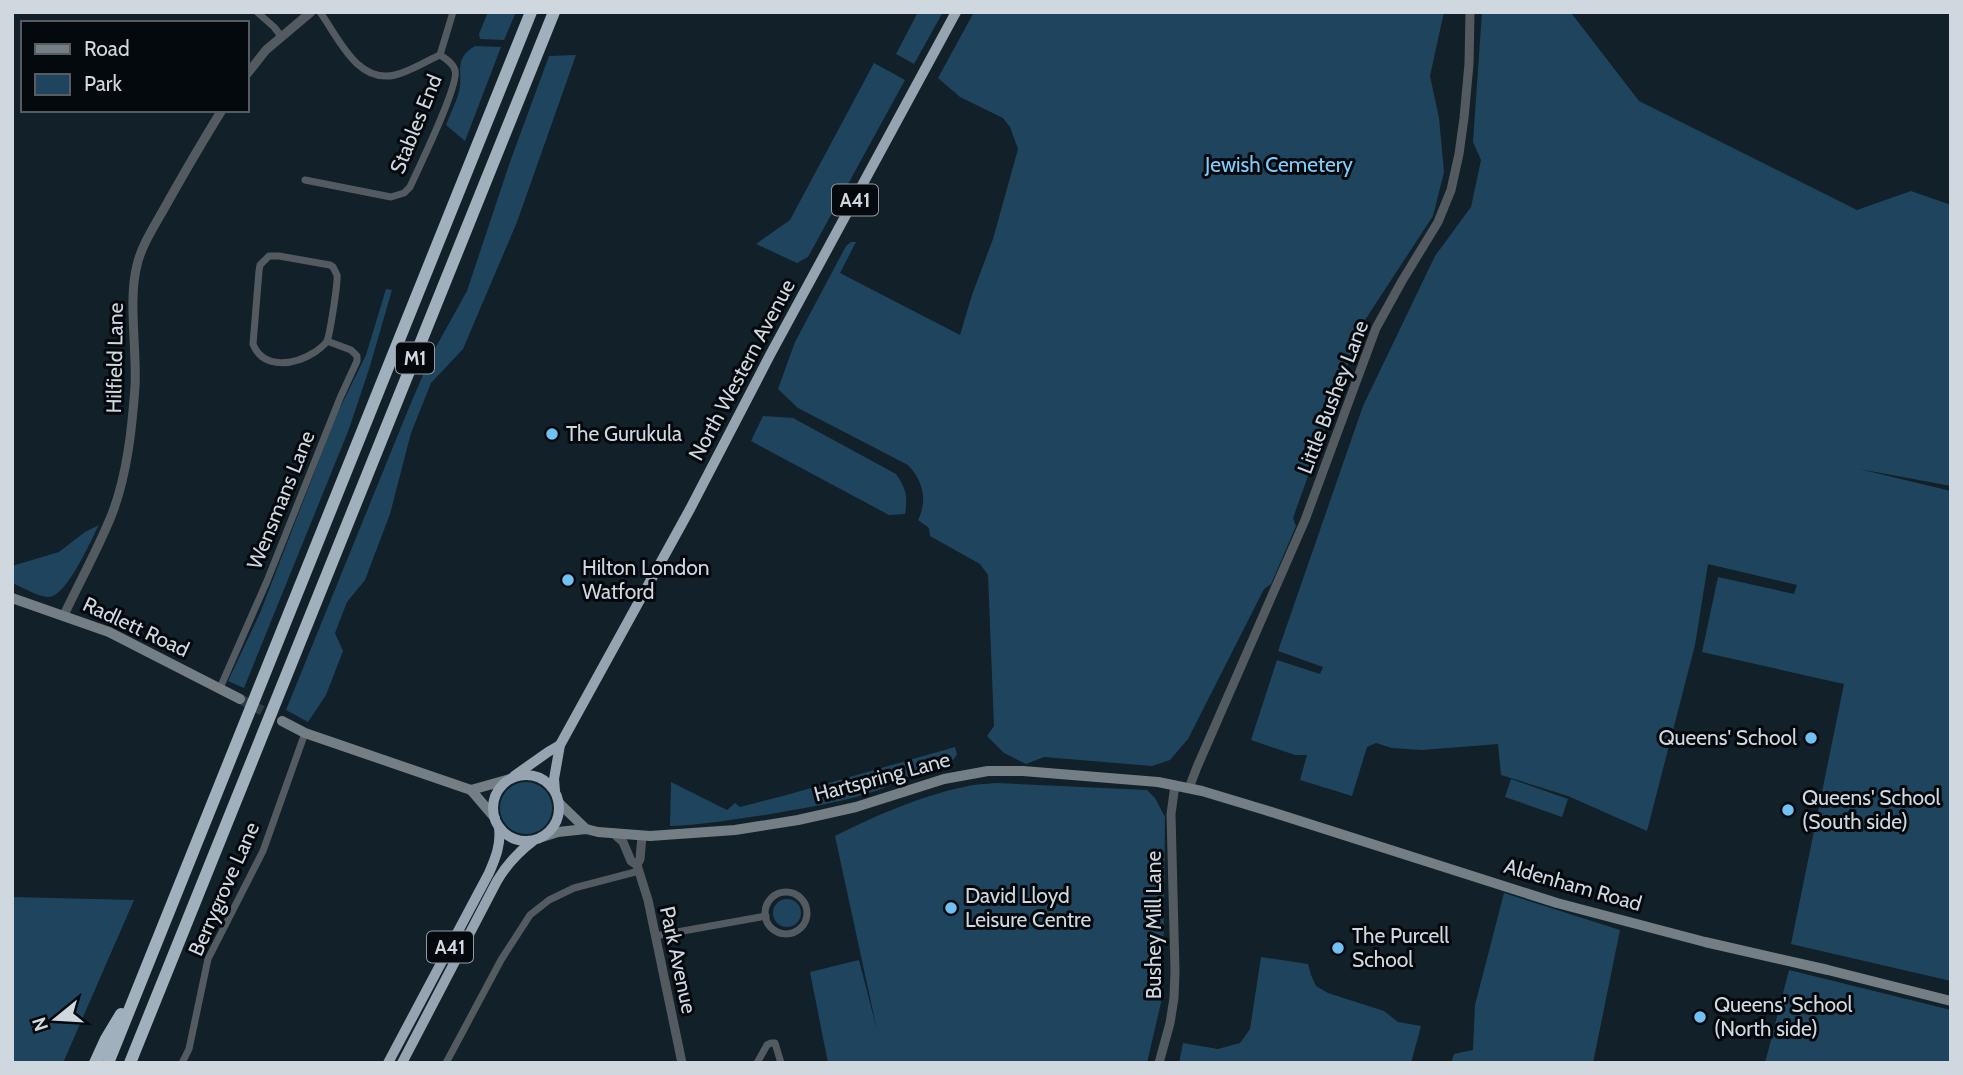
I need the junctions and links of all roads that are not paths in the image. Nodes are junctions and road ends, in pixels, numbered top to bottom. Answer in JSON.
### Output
{"nodes":[{"id":1,"x":257,"y":12,"type":"edge"},
{"id":2,"x":311,"y":12,"type":"edge"},
{"id":3,"x":320,"y":12,"type":"edge"},
{"id":4,"x":453,"y":12,"type":"edge"},
{"id":5,"x":531,"y":12,"type":"edge"},
{"id":6,"x":554,"y":12,"type":"edge"},
{"id":7,"x":956,"y":12,"type":"edge"},
{"id":8,"x":1470,"y":12,"type":"edge"},
{"id":9,"x":281,"y":36,"type":"junction"},
{"id":10,"x":440,"y":55,"type":"junction"},
{"id":11,"x":248,"y":73,"type":"edge"},
{"id":12,"x":221,"y":112,"type":"edge"},
{"id":13,"x":305,"y":180,"type":"dead end"},
{"id":14,"x":327,"y":341,"type":"junction"},
{"id":15,"x":12,"y":598,"type":"edge"},
{"id":16,"x":64,"y":615,"type":"junction"},
{"id":17,"x":220,"y":688,"type":"junction"},
{"id":18,"x":240,"y":699,"type":"tunnel mouth"},
{"id":19,"x":282,"y":721,"type":"tunnel mouth"},
{"id":20,"x":305,"y":733,"type":"junction"},
{"id":21,"x":559,"y":746,"type":"junction"},
{"id":22,"x":511,"y":779,"type":"junction"},
{"id":23,"x":1174,"y":785,"type":"junction"},
{"id":24,"x":1189,"y":788,"type":"junction"},
{"id":25,"x":471,"y":790,"type":"junction"},
{"id":26,"x":555,"y":790,"type":"junction"},
{"id":27,"x":559,"y":803,"type":"junction"},
{"id":28,"x":497,"y":823,"type":"junction"},
{"id":29,"x":586,"y":829,"type":"junction"},
{"id":30,"x":613,"y":833,"type":"junction"},
{"id":31,"x":642,"y":836,"type":"junction"},
{"id":32,"x":538,"y":839,"type":"junction"},
{"id":33,"x":638,"y":868,"type":"junction"},
{"id":34,"x":766,"y":916,"type":"junction"},
{"id":35,"x":655,"y":936,"type":"junction"},
{"id":36,"x":164,"y":980,"type":"junction"},
{"id":37,"x":140,"y":984,"type":"junction"},
{"id":38,"x":1951,"y":1001,"type":"edge"},
{"id":39,"x":95,"y":1063,"type":"edge"},
{"id":40,"x":108,"y":1063,"type":"edge"},
{"id":41,"x":130,"y":1063,"type":"edge"},
{"id":42,"x":137,"y":1063,"type":"edge"},
{"id":43,"x":182,"y":1063,"type":"edge"},
{"id":44,"x":388,"y":1063,"type":"edge"},
{"id":45,"x":402,"y":1063,"type":"edge"},
{"id":46,"x":446,"y":1063,"type":"edge"},
{"id":47,"x":682,"y":1063,"type":"edge"},
{"id":48,"x":757,"y":1063,"type":"edge"},
{"id":49,"x":781,"y":1063,"type":"edge"},
{"id":50,"x":1159,"y":1063,"type":"edge"}],
"edges":[{"from":1,"to":9,"type":"street"},
{"from":2,"to":9,"type":"street"},
{"from":3,"to":10,"type":"street"},
{"from":4,"to":10,"type":"street"},
{"from":5,"to":37,"type":"highway","number":"M1"},
{"from":6,"to":36,"type":"highway","number":"M1"},
{"from":7,"to":21,"type":"highway","name":"North Western Avenue","number":"A41"},
{"from":8,"to":24,"type":"street","name":"Little Bushey Lane"},
{"from":9,"to":11,"type":"street"},
{"from":10,"to":13,"type":"street","name":"Stables End"},
{"from":12,"to":16,"type":"street","name":"Hilfield Lane"},
{"from":14,"to":14,"type":"street"},
{"from":14,"to":17,"type":"street","name":"Wensmans Lane"},
{"from":15,"to":16,"type":"main road","name":"Radlett Road"},
{"from":16,"to":17,"type":"main road","name":"Radlett Road"},
{"from":17,"to":18,"type":"main road","name":"Radlett Road"},
{"from":19,"to":20,"type":"main road"},
{"from":20,"to":25,"type":"main road"},
{"from":20,"to":43,"type":"street","name":"Berrygrove Lane"},
{"from":21,"to":22,"type":"highway","name":"North Western Avenue","number":"A41"},
{"from":21,"to":26,"type":"highway","name":"North Western Avenue","number":"A41"},
{"from":22,"to":25,"type":"main road"},
{"from":22,"to":26,"type":"highway"},
{"from":22,"to":28,"type":"highway"},
{"from":23,"to":24,"type":"main road","name":"Hartspring Lane"},
{"from":23,"to":31,"type":"main road","name":"Hartspring Lane"},
{"from":23,"to":50,"type":"street","name":"Bushey Mill Lane"},
{"from":24,"to":38,"type":"main road","name":"Aldenham Road"},
{"from":25,"to":28,"type":"main road"},
{"from":26,"to":27,"type":"highway"},
{"from":27,"to":29,"type":"main road"},
{"from":27,"to":32,"type":"highway"},
{"from":28,"to":32,"type":"highway"},
{"from":28,"to":44,"type":"highway","number":"A41"},
{"from":29,"to":30,"type":"main road","name":"Hartspring Lane"},
{"from":29,"to":32,"type":"main road","name":"Hartspring Lane"},
{"from":30,"to":31,"type":"main road","name":"Hartspring Lane"},
{"from":30,"to":33,"type":"street","name":"Park Avenue"},
{"from":31,"to":33,"type":"street","name":"Park Avenue"},
{"from":32,"to":45,"type":"highway","number":"A41"},
{"from":33,"to":35,"type":"street","name":"Park Avenue"},
{"from":33,"to":46,"type":"street"},
{"from":34,"to":34,"type":"street"},
{"from":34,"to":35,"type":"street"},
{"from":35,"to":47,"type":"street","name":"Park Avenue"},
{"from":36,"to":41,"type":"highway","number":"M1"},
{"from":36,"to":42,"type":"highway","number":"M1"},
{"from":37,"to":39,"type":"highway","number":"M1"},
{"from":37,"to":40,"type":"highway","number":"M1"},
{"from":48,"to":49,"type":"street"}]}
